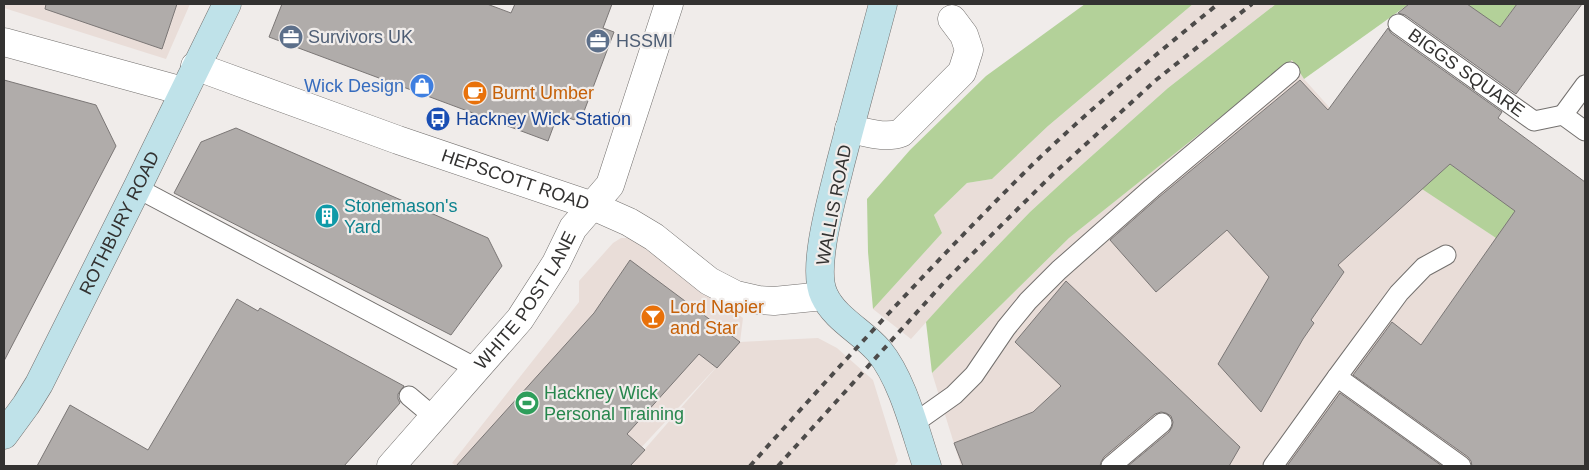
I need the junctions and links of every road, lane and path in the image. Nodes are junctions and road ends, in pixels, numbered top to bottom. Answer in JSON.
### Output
{"nodes":[{"id":1,"x":226,"y":4,"type":"edge"},
{"id":2,"x":669,"y":4,"type":"edge"},
{"id":3,"x":883,"y":4,"type":"edge"},
{"id":4,"x":952,"y":19,"type":"dead end"},
{"id":5,"x":1398,"y":24,"type":"dead end"},
{"id":6,"x":4,"y":42,"type":"edge"},
{"id":7,"x":195,"y":66,"type":"junction"},
{"id":8,"x":1290,"y":72,"type":"dead end"},
{"id":9,"x":1585,"y":85,"type":"edge"},
{"id":10,"x":183,"y":92,"type":"junction"},
{"id":11,"x":1563,"y":115,"type":"junction"},
{"id":12,"x":849,"y":128,"type":"junction"},
{"id":13,"x":1585,"y":131,"type":"edge"},
{"id":14,"x":137,"y":188,"type":"junction"},
{"id":15,"x":593,"y":206,"type":"junction"},
{"id":16,"x":1446,"y":255,"type":"dead end"},
{"id":17,"x":824,"y":296,"type":"junction"},
{"id":18,"x":476,"y":368,"type":"junction"},
{"id":19,"x":1337,"y":377,"type":"junction"},
{"id":20,"x":409,"y":396,"type":"dead end"},
{"id":21,"x":434,"y":417,"type":"junction"},
{"id":22,"x":1162,"y":423,"type":"dead end"},
{"id":23,"x":913,"y":424,"type":"junction"},
{"id":24,"x":4,"y":435,"type":"edge"},
{"id":25,"x":391,"y":466,"type":"edge"},
{"id":26,"x":927,"y":466,"type":"edge"},
{"id":27,"x":1111,"y":466,"type":"edge"},
{"id":28,"x":1273,"y":466,"type":"edge"},
{"id":29,"x":1461,"y":466,"type":"edge"}],
"edges":[{"from":1,"to":7,"type":"street","name":"ROTHBURY ROAD"},
{"from":2,"to":15,"type":"street","name":"WHITE POST LANE"},
{"from":3,"to":12,"type":"street","name":"WALLIS ROAD"},
{"from":4,"to":12,"type":"street"},
{"from":5,"to":11,"type":"lane","name":"BIGGS SQUARE"},
{"from":6,"to":10,"type":"street"},
{"from":7,"to":10,"type":"street","name":"ROTHBURY ROAD"},
{"from":7,"to":15,"type":"street","name":"HEPSCOTT ROAD"},
{"from":8,"to":23,"type":"lane"},
{"from":9,"to":11,"type":"lane"},
{"from":10,"to":14,"type":"street","name":"ROTHBURY ROAD"},
{"from":11,"to":13,"type":"lane"},
{"from":12,"to":17,"type":"street","name":"WALLIS ROAD"},
{"from":14,"to":18,"type":"lane"},
{"from":14,"to":24,"type":"street","name":"ROTHBURY ROAD"},
{"from":15,"to":17,"type":"street","name":"HEPSCOTT ROAD"},
{"from":15,"to":18,"type":"street","name":"WHITE POST LANE"},
{"from":16,"to":19,"type":"lane"},
{"from":17,"to":23,"type":"street"},
{"from":18,"to":21,"type":"street","name":"WHITE POST LANE"},
{"from":19,"to":28,"type":"lane"},
{"from":19,"to":29,"type":"lane"},
{"from":20,"to":21,"type":"lane"},
{"from":21,"to":25,"type":"street","name":"WHITE POST LANE"},
{"from":22,"to":27,"type":"lane"},
{"from":23,"to":26,"type":"street"}]}
